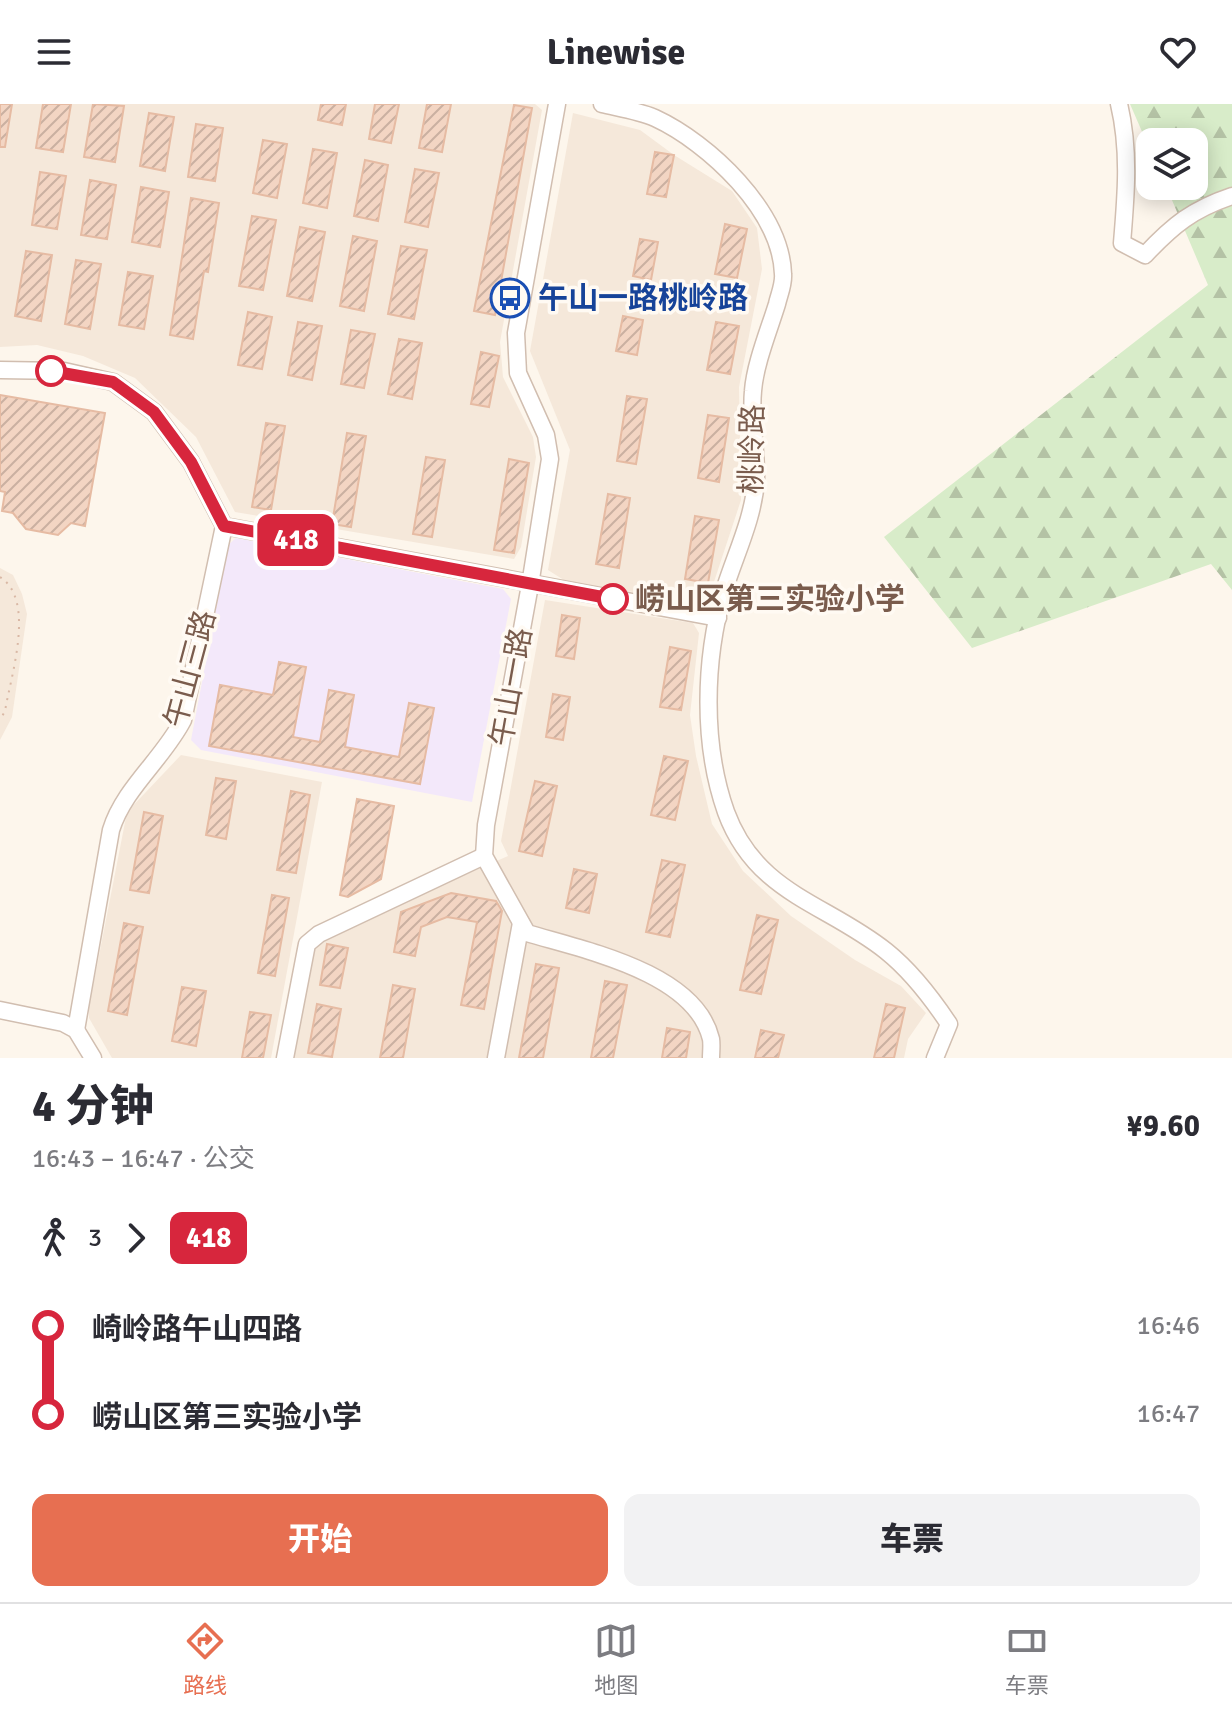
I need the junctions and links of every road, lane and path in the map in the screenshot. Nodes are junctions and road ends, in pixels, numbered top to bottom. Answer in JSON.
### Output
{"nodes":[{"id":1,"x":557,"y":104,"type":"edge"},
{"id":2,"x":602,"y":104,"type":"edge"},
{"id":3,"x":1119,"y":104,"type":"edge"},
{"id":4,"x":1232,"y":196,"type":"edge"},
{"id":5,"x":0,"y":370,"type":"edge"},
{"id":6,"x":224,"y":526,"type":"junction"},
{"id":7,"x":0,"y":577,"type":"edge"},
{"id":8,"x":530,"y":585,"type":"junction"},
{"id":9,"x":718,"y":618,"type":"junction"},
{"id":10,"x":0,"y":720,"type":"edge"},
{"id":11,"x":484,"y":856,"type":"junction"},
{"id":12,"x":521,"y":923,"type":"junction"},
{"id":13,"x":0,"y":1010,"type":"edge"},
{"id":14,"x":76,"y":1030,"type":"junction"},
{"id":15,"x":93,"y":1058,"type":"edge"},
{"id":16,"x":285,"y":1058,"type":"edge"},
{"id":17,"x":496,"y":1058,"type":"edge"},
{"id":18,"x":711,"y":1058,"type":"edge"},
{"id":19,"x":935,"y":1058,"type":"edge"}],
"edges":[{"from":1,"to":8,"type":"street","name":"午山一路"},
{"from":2,"to":9,"type":"street","name":"桃岭路"},
{"from":3,"to":4,"type":"street"},
{"from":5,"to":6,"type":"street"},
{"from":6,"to":8,"type":"street"},
{"from":6,"to":14,"type":"street","name":"午山三路"},
{"from":7,"to":10,"type":"path"},
{"from":8,"to":9,"type":"street"},
{"from":8,"to":11,"type":"street","name":"午山一路"},
{"from":9,"to":19,"type":"street","name":"桃岭路"},
{"from":11,"to":12,"type":"street"},
{"from":11,"to":16,"type":"street"},
{"from":12,"to":17,"type":"street"},
{"from":12,"to":18,"type":"street"},
{"from":13,"to":14,"type":"street"},
{"from":14,"to":15,"type":"street"}]}
